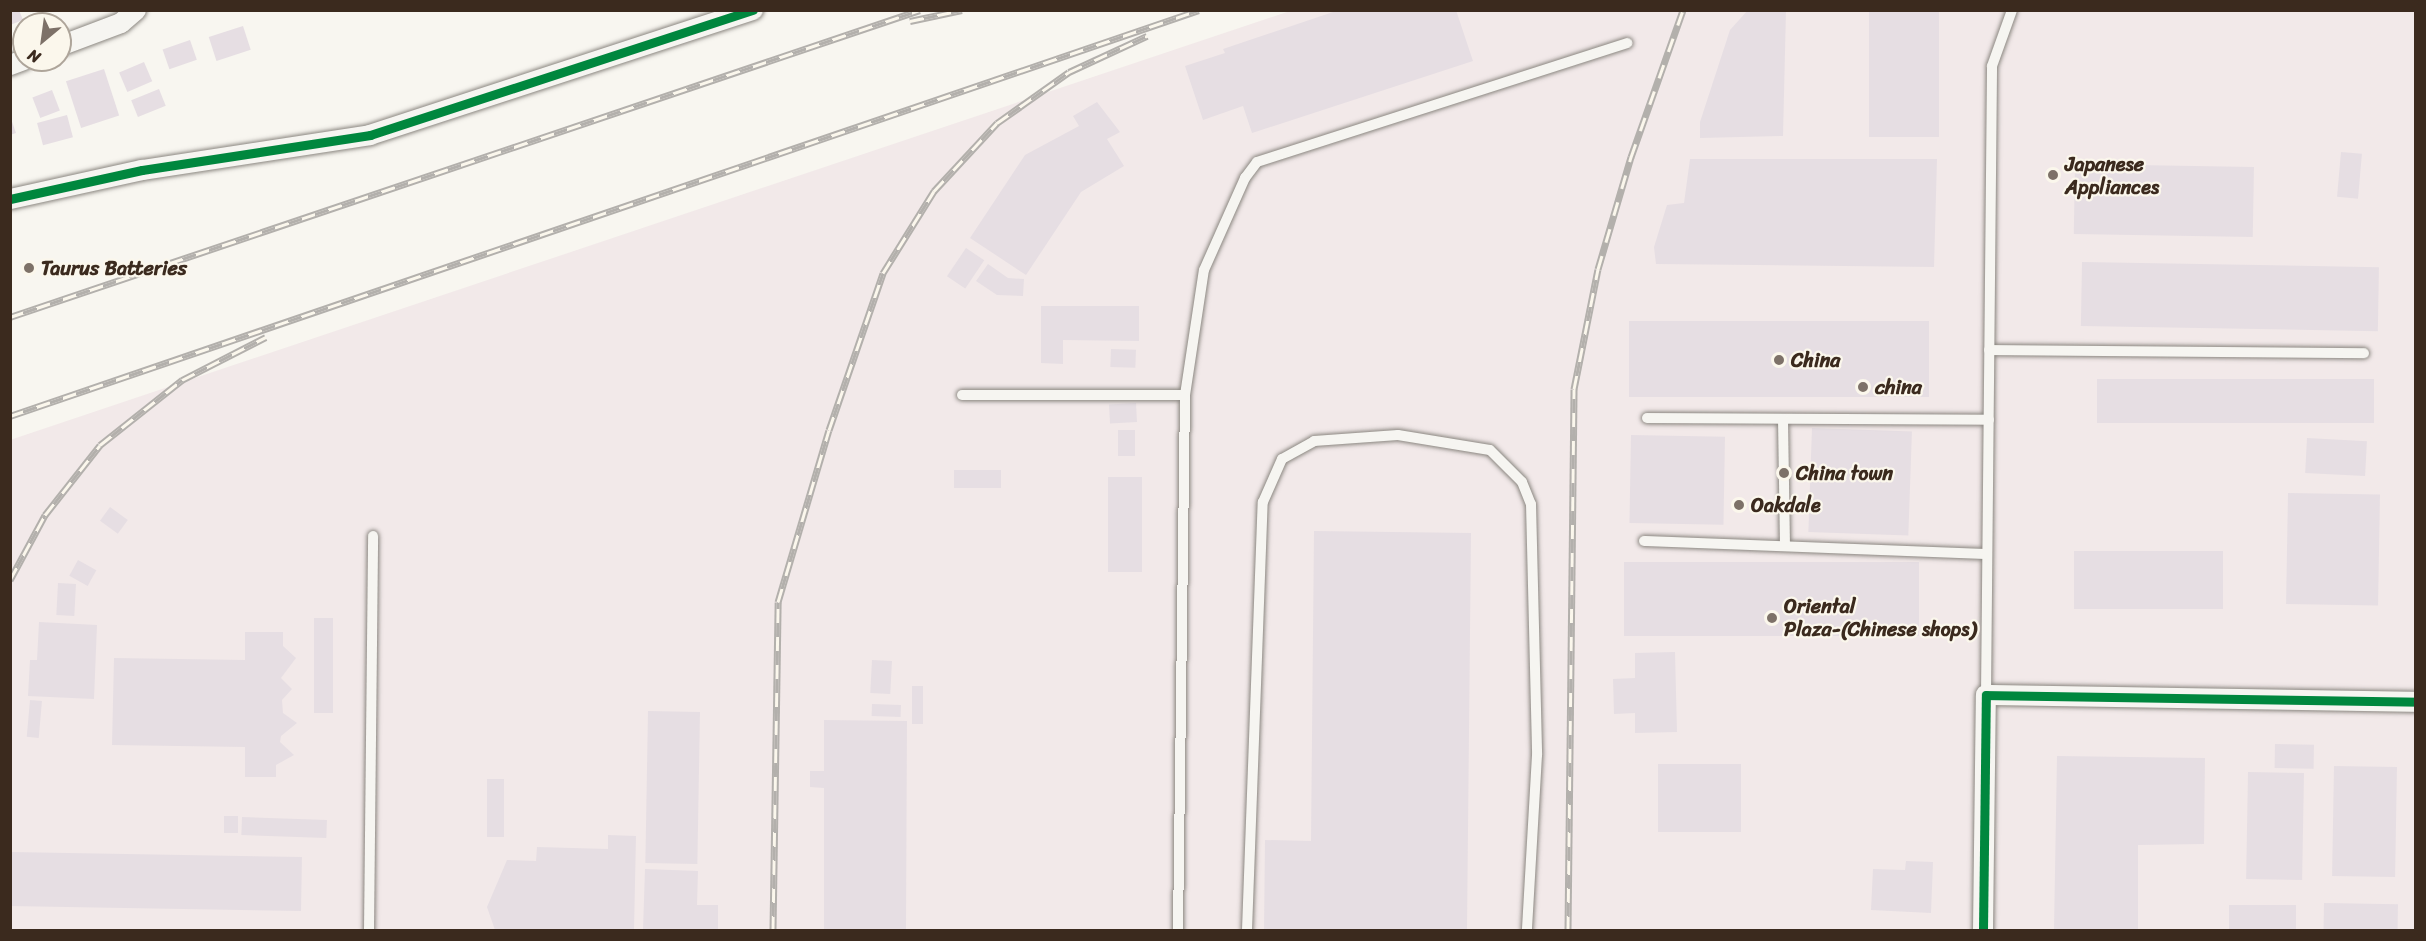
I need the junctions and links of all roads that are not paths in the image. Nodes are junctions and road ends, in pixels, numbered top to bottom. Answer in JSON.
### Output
{"nodes":[{"id":1,"x":136,"y":10,"type":"edge"},
{"id":2,"x":753,"y":10,"type":"edge"},
{"id":3,"x":2012,"y":10,"type":"edge"},
{"id":4,"x":72,"y":41,"type":"edge"},
{"id":5,"x":1627,"y":43,"type":"dead end"},
{"id":6,"x":10,"y":199,"type":"edge"},
{"id":7,"x":1989,"y":350,"type":"junction"},
{"id":8,"x":2364,"y":353,"type":"dead end"},
{"id":9,"x":962,"y":395,"type":"dead end"},
{"id":10,"x":1185,"y":395,"type":"junction"},
{"id":11,"x":1647,"y":417,"type":"dead end"},
{"id":12,"x":1783,"y":419,"type":"junction"},
{"id":13,"x":1989,"y":420,"type":"junction"},
{"id":14,"x":373,"y":536,"type":"dead end"},
{"id":15,"x":1644,"y":541,"type":"dead end"},
{"id":16,"x":1785,"y":546,"type":"junction"},
{"id":17,"x":1987,"y":554,"type":"junction"},
{"id":18,"x":1986,"y":694,"type":"junction"},
{"id":19,"x":2415,"y":702,"type":"edge"},
{"id":20,"x":369,"y":930,"type":"edge"},
{"id":21,"x":1178,"y":930,"type":"edge"},
{"id":22,"x":1247,"y":930,"type":"edge"},
{"id":23,"x":1527,"y":930,"type":"edge"},
{"id":24,"x":1983,"y":930,"type":"edge"}],
"edges":[{"from":1,"to":4,"type":"street"},
{"from":2,"to":6,"type":"street"},
{"from":3,"to":7,"type":"lane"},
{"from":5,"to":10,"type":"lane"},
{"from":7,"to":8,"type":"lane"},
{"from":7,"to":13,"type":"lane"},
{"from":9,"to":10,"type":"lane"},
{"from":10,"to":21,"type":"lane"},
{"from":11,"to":12,"type":"lane"},
{"from":12,"to":13,"type":"lane"},
{"from":12,"to":16,"type":"lane"},
{"from":13,"to":17,"type":"lane"},
{"from":14,"to":20,"type":"lane"},
{"from":15,"to":16,"type":"lane"},
{"from":16,"to":17,"type":"lane"},
{"from":17,"to":18,"type":"lane"},
{"from":18,"to":19,"type":"street"},
{"from":18,"to":24,"type":"street"},
{"from":22,"to":23,"type":"lane"}]}
